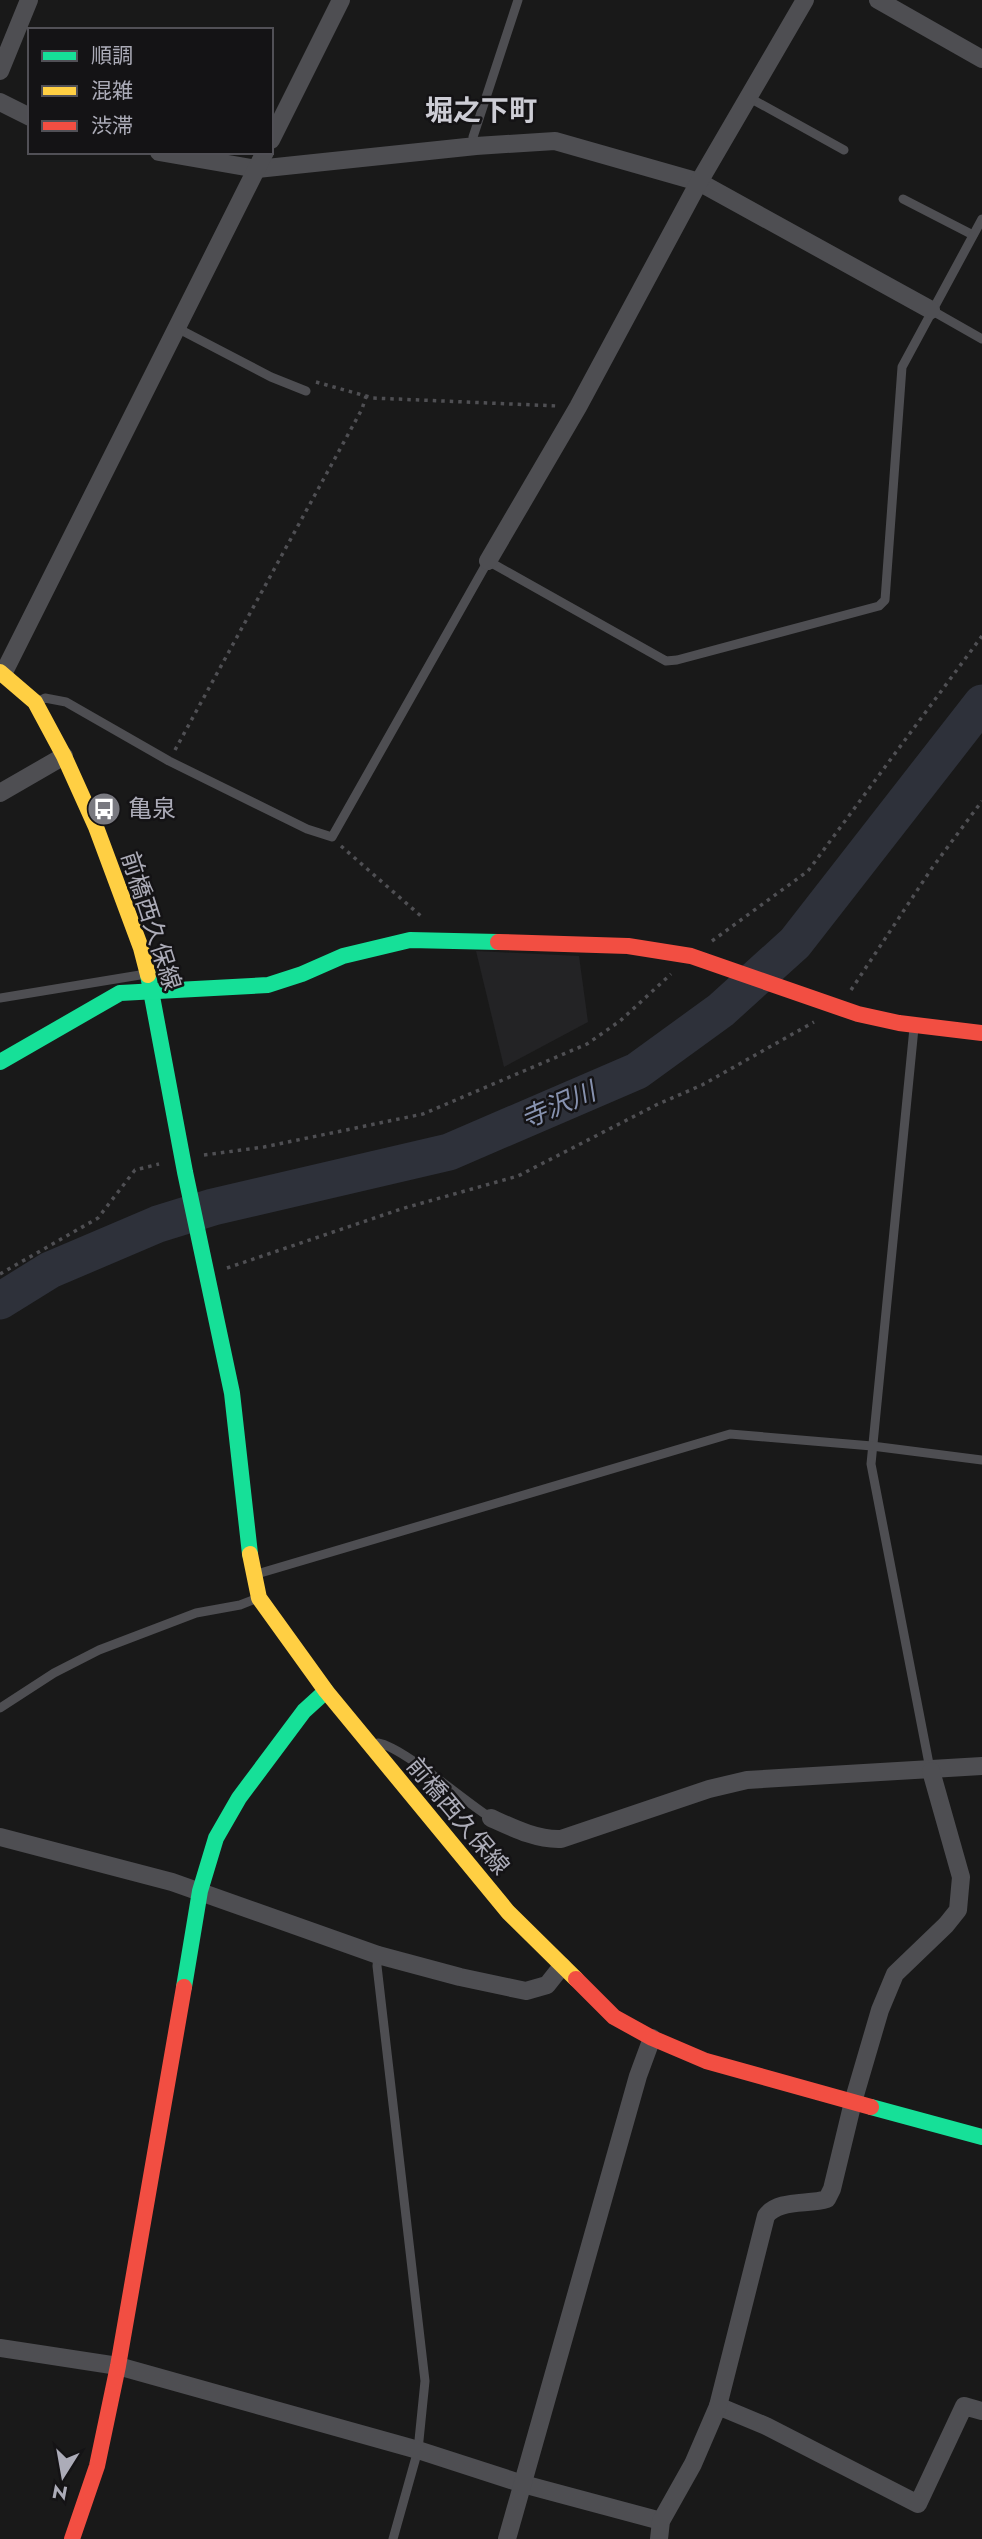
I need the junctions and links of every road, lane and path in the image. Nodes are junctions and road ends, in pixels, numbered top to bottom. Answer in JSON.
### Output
{"nodes":[{"id":1,"x":29,"y":0,"type":"edge"},
{"id":2,"x":341,"y":0,"type":"edge"},
{"id":3,"x":518,"y":0,"type":"edge"},
{"id":4,"x":805,"y":0,"type":"edge"},
{"id":5,"x":878,"y":0,"type":"edge"},
{"id":6,"x":982,"y":59,"type":"edge"},
{"id":7,"x":0,"y":71,"type":"edge"},
{"id":8,"x":748,"y":97,"type":"junction"},
{"id":9,"x":0,"y":102,"type":"edge"},
{"id":10,"x":28,"y":116,"type":"edge"},
{"id":11,"x":273,"y":136,"type":"edge"},
{"id":12,"x":476,"y":146,"type":"junction"},
{"id":13,"x":844,"y":150,"type":"dead end"},
{"id":14,"x":184,"y":154,"type":"edge"},
{"id":15,"x":261,"y":160,"type":"edge"},
{"id":16,"x":699,"y":182,"type":"junction"},
{"id":17,"x":903,"y":199,"type":"dead end"},
{"id":18,"x":982,"y":219,"type":"edge"},
{"id":19,"x":973,"y":235,"type":"junction"},
{"id":20,"x":931,"y":310,"type":"junction"},
{"id":21,"x":177,"y":328,"type":"junction"},
{"id":22,"x":982,"y":340,"type":"edge"},
{"id":23,"x":315,"y":381,"type":"dead end"},
{"id":24,"x":306,"y":391,"type":"dead end"},
{"id":25,"x":366,"y":396,"type":"junction"},
{"id":26,"x":578,"y":407,"type":"junction"},
{"id":27,"x":488,"y":561,"type":"junction"},
{"id":28,"x":1,"y":673,"type":"edge"},
{"id":29,"x":35,"y":702,"type":"junction"},
{"id":30,"x":64,"y":756,"type":"junction"},
{"id":31,"x":169,"y":761,"type":"junction"},
{"id":32,"x":0,"y":793,"type":"edge"},
{"id":33,"x":982,"y":801,"type":"edge"},
{"id":34,"x":332,"y":837,"type":"junction"},
{"id":35,"x":435,"y":940,"type":"junction"},
{"id":36,"x":148,"y":974,"type":"junction"},
{"id":37,"x":152,"y":991,"type":"junction"},
{"id":38,"x":0,"y":998,"type":"edge"},
{"id":39,"x":838,"y":1008,"type":"junction"},
{"id":40,"x":915,"y":1025,"type":"junction"},
{"id":41,"x":982,"y":1033,"type":"edge"},
{"id":42,"x":0,"y":1062,"type":"edge"},
{"id":43,"x":184,"y":1165,"type":"junction"},
{"id":44,"x":0,"y":1274,"type":"edge"},
{"id":45,"x":208,"y":1274,"type":"junction"},
{"id":46,"x":872,"y":1446,"type":"junction"},
{"id":47,"x":982,"y":1460,"type":"edge"},
{"id":48,"x":254,"y":1575,"type":"junction"},
{"id":49,"x":259,"y":1598,"type":"junction"},
{"id":50,"x":326,"y":1691,"type":"junction"},
{"id":51,"x":0,"y":1708,"type":"edge"},
{"id":52,"x":366,"y":1741,"type":"junction"},
{"id":53,"x":982,"y":1766,"type":"edge"},
{"id":54,"x":931,"y":1771,"type":"junction"},
{"id":55,"x":491,"y":1818,"type":"joint"},
{"id":56,"x":0,"y":1837,"type":"edge"},
{"id":57,"x":200,"y":1891,"type":"junction"},
{"id":58,"x":378,"y":1955,"type":"junction"},
{"id":59,"x":562,"y":1966,"type":"junction"},
{"id":60,"x":652,"y":2038,"type":"junction"},
{"id":61,"x":853,"y":2102,"type":"junction"},
{"id":62,"x":982,"y":2137,"type":"edge"},
{"id":63,"x":0,"y":2348,"type":"edge"},
{"id":64,"x":118,"y":2366,"type":"junction"},
{"id":65,"x":718,"y":2406,"type":"junction"},
{"id":66,"x":982,"y":2411,"type":"edge"},
{"id":67,"x":418,"y":2450,"type":"junction"},
{"id":68,"x":523,"y":2484,"type":"junction"},
{"id":69,"x":660,"y":2530,"type":"edge"},
{"id":70,"x":72,"y":2539,"type":"edge"},
{"id":71,"x":393,"y":2539,"type":"edge"},
{"id":72,"x":507,"y":2539,"type":"edge"}],
"edges":[{"from":1,"to":7,"type":"street"},
{"from":2,"to":11,"type":"street"},
{"from":3,"to":12,"type":"lane"},
{"from":4,"to":8,"type":"street"},
{"from":5,"to":6,"type":"street"},
{"from":8,"to":13,"type":"lane"},
{"from":8,"to":16,"type":"street"},
{"from":9,"to":10,"type":"street"},
{"from":12,"to":15,"type":"street"},
{"from":12,"to":16,"type":"street"},
{"from":14,"to":15,"type":"street"},
{"from":15,"to":21,"type":"street"},
{"from":16,"to":20,"type":"street"},
{"from":16,"to":26,"type":"street"},
{"from":17,"to":19,"type":"lane"},
{"from":18,"to":19,"type":"lane"},
{"from":19,"to":20,"type":"lane"},
{"from":20,"to":22,"type":"lane"},
{"from":20,"to":27,"type":"lane"},
{"from":21,"to":24,"type":"lane"},
{"from":21,"to":28,"type":"street"},
{"from":23,"to":25,"type":"path"},
{"from":25,"to":26,"type":"path"},
{"from":25,"to":31,"type":"path"},
{"from":26,"to":27,"type":"street"},
{"from":27,"to":34,"type":"lane"},
{"from":28,"to":29,"type":"main road","name":"前橋西久保線"},
{"from":29,"to":30,"type":"main road","name":"前橋西久保線"},
{"from":29,"to":31,"type":"lane"},
{"from":30,"to":32,"type":"street"},
{"from":30,"to":36,"type":"main road","name":"前橋西久保線"},
{"from":31,"to":34,"type":"lane"},
{"from":33,"to":39,"type":"path"},
{"from":34,"to":35,"type":"path"},
{"from":35,"to":37,"type":"main road"},
{"from":35,"to":39,"type":"main road"},
{"from":36,"to":37,"type":"main road","name":"前橋西久保線"},
{"from":36,"to":38,"type":"lane"},
{"from":37,"to":42,"type":"main road"},
{"from":37,"to":43,"type":"main road","name":"前橋西久保線"},
{"from":39,"to":40,"type":"main road"},
{"from":39,"to":45,"type":"path"},
{"from":40,"to":41,"type":"main road"},
{"from":40,"to":46,"type":"lane"},
{"from":43,"to":44,"type":"path"},
{"from":43,"to":45,"type":"main road","name":"前橋西久保線"},
{"from":45,"to":48,"type":"main road","name":"前橋西久保線"},
{"from":46,"to":47,"type":"lane"},
{"from":46,"to":48,"type":"lane"},
{"from":46,"to":54,"type":"lane"},
{"from":48,"to":49,"type":"main road","name":"前橋西久保線"},
{"from":49,"to":50,"type":"main road","name":"前橋西久保線"},
{"from":49,"to":51,"type":"lane"},
{"from":50,"to":52,"type":"main road","name":"前橋西久保線"},
{"from":50,"to":57,"type":"main road"},
{"from":52,"to":55,"type":"lane"},
{"from":52,"to":59,"type":"main road","name":"前橋西久保線"},
{"from":53,"to":54,"type":"street"},
{"from":54,"to":55,"type":"street"},
{"from":54,"to":61,"type":"street"},
{"from":56,"to":57,"type":"street"},
{"from":57,"to":58,"type":"street"},
{"from":57,"to":64,"type":"main road"},
{"from":58,"to":59,"type":"street"},
{"from":58,"to":67,"type":"lane"},
{"from":59,"to":60,"type":"main road","name":"前橋西久保線"},
{"from":60,"to":61,"type":"main road","name":"前橋西久保線"},
{"from":60,"to":68,"type":"street"},
{"from":61,"to":62,"type":"main road","name":"前橋西久保線"},
{"from":61,"to":65,"type":"street"},
{"from":63,"to":64,"type":"street"},
{"from":64,"to":67,"type":"street"},
{"from":64,"to":70,"type":"main road"},
{"from":65,"to":66,"type":"street"},
{"from":65,"to":69,"type":"street"},
{"from":67,"to":68,"type":"street"},
{"from":67,"to":71,"type":"lane"},
{"from":68,"to":69,"type":"street"},
{"from":68,"to":72,"type":"street"}]}
